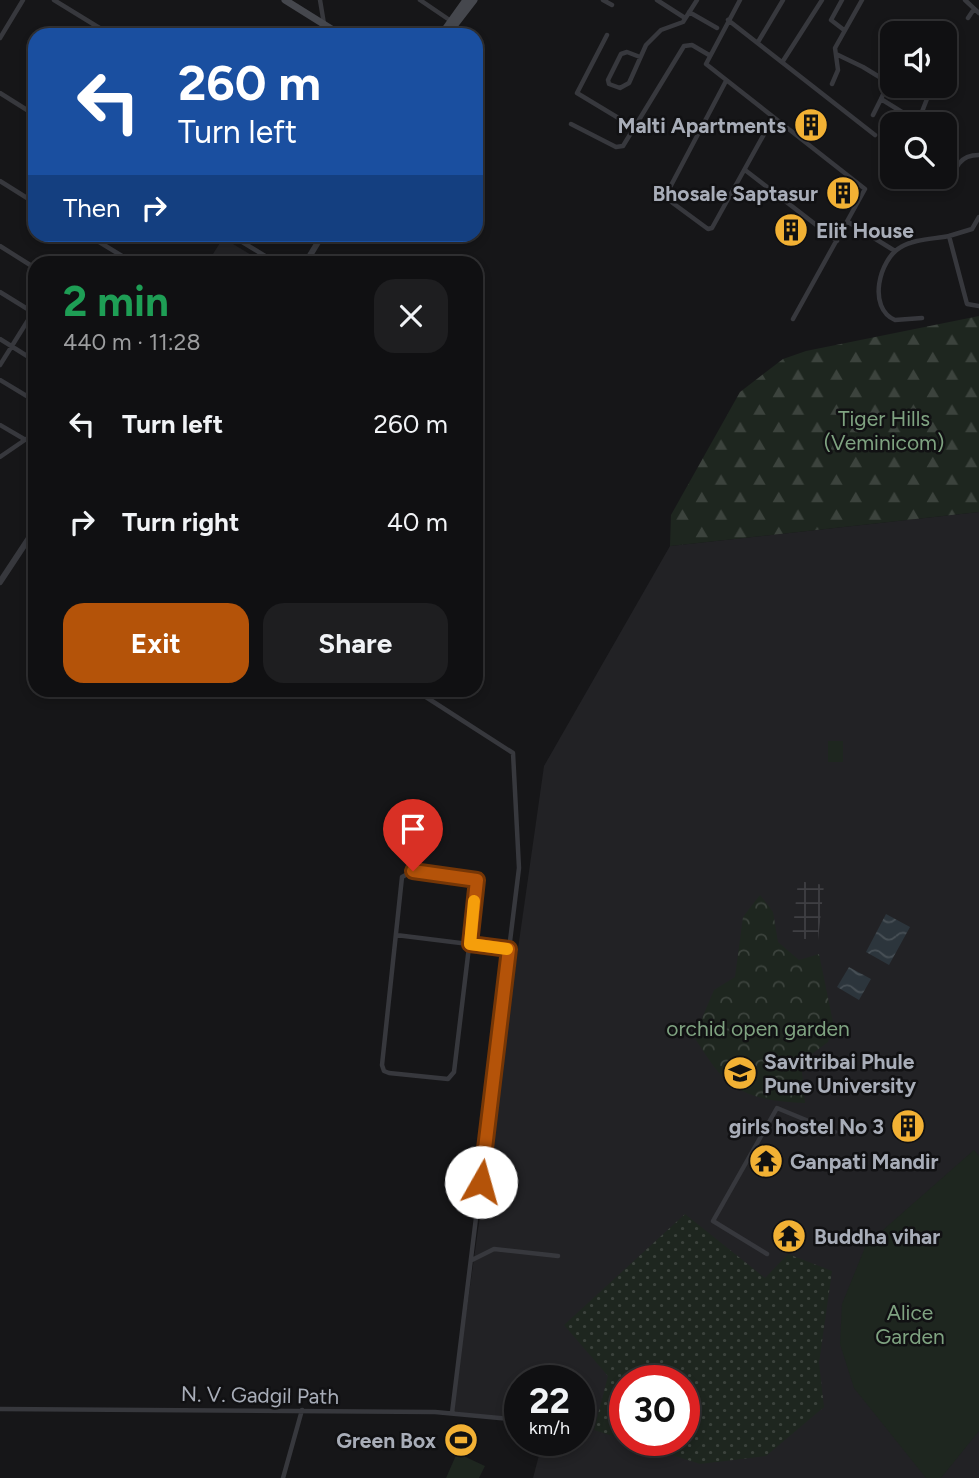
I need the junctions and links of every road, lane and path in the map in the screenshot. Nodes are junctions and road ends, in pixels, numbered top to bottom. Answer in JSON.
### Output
{"nodes":[{"id":1,"x":23,"y":0,"type":"edge"},
{"id":2,"x":54,"y":0,"type":"edge"},
{"id":3,"x":285,"y":0,"type":"edge"},
{"id":4,"x":320,"y":0,"type":"edge"},
{"id":5,"x":420,"y":0,"type":"edge"},
{"id":6,"x":466,"y":0,"type":"edge"},
{"id":7,"x":474,"y":0,"type":"edge"},
{"id":8,"x":604,"y":0,"type":"edge"},
{"id":9,"x":657,"y":0,"type":"edge"},
{"id":10,"x":697,"y":0,"type":"edge"},
{"id":11,"x":740,"y":0,"type":"edge"},
{"id":12,"x":783,"y":0,"type":"edge"},
{"id":13,"x":822,"y":0,"type":"edge"},
{"id":14,"x":842,"y":0,"type":"edge"},
{"id":15,"x":862,"y":0,"type":"edge"},
{"id":16,"x":965,"y":0,"type":"edge"},
{"id":17,"x":612,"y":5,"type":"dead end"},
{"id":18,"x":977,"y":11,"type":"edge"},
{"id":19,"x":690,"y":12,"type":"junction"},
{"id":20,"x":685,"y":18,"type":"junction"},
{"id":21,"x":968,"y":18,"type":"dead end"},
{"id":22,"x":729,"y":20,"type":"junction"},
{"id":23,"x":452,"y":22,"type":"junction"},
{"id":24,"x":325,"y":25,"type":"junction"},
{"id":25,"x":100,"y":28,"type":"edge"},
{"id":26,"x":330,"y":28,"type":"edge"},
{"id":27,"x":447,"y":28,"type":"edge"},
{"id":28,"x":450,"y":28,"type":"edge"},
{"id":29,"x":717,"y":28,"type":"dead end"},
{"id":30,"x":844,"y":30,"type":"junction"},
{"id":31,"x":607,"y":35,"type":"dead end"},
{"id":32,"x":0,"y":38,"type":"edge"},
{"id":33,"x":758,"y":42,"type":"junction"},
{"id":34,"x":836,"y":54,"type":"junction"},
{"id":35,"x":709,"y":55,"type":"junction"},
{"id":36,"x":640,"y":57,"type":"junction"},
{"id":37,"x":783,"y":61,"type":"junction"},
{"id":38,"x":726,"y":81,"type":"junction"},
{"id":39,"x":832,"y":84,"type":"dead end"},
{"id":40,"x":0,"y":93,"type":"edge"},
{"id":41,"x":881,"y":99,"type":"junction"},
{"id":42,"x":28,"y":110,"type":"edge"},
{"id":43,"x":900,"y":112,"type":"edge"},
{"id":44,"x":873,"y":115,"type":"dead end"},
{"id":45,"x":773,"y":118,"type":"junction"},
{"id":46,"x":571,"y":124,"type":"dead end"},
{"id":47,"x":635,"y":128,"type":"junction"},
{"id":48,"x":875,"y":135,"type":"dead end"},
{"id":49,"x":979,"y":155,"type":"edge"},
{"id":50,"x":957,"y":163,"type":"edge"},
{"id":51,"x":745,"y":170,"type":"junction"},
{"id":52,"x":0,"y":181,"type":"edge"},
{"id":53,"x":28,"y":199,"type":"edge"},
{"id":54,"x":979,"y":217,"type":"edge"},
{"id":55,"x":848,"y":222,"type":"junction"},
{"id":56,"x":976,"y":228,"type":"edge"},
{"id":57,"x":949,"y":236,"type":"junction"},
{"id":58,"x":837,"y":241,"type":"junction"},
{"id":59,"x":99,"y":242,"type":"edge"},
{"id":60,"x":242,"y":242,"type":"edge"},
{"id":61,"x":0,"y":246,"type":"edge"},
{"id":62,"x":895,"y":251,"type":"junction"},
{"id":63,"x":122,"y":256,"type":"edge"},
{"id":64,"x":265,"y":256,"type":"edge"},
{"id":65,"x":28,"y":264,"type":"edge"},
{"id":66,"x":0,"y":292,"type":"edge"},
{"id":67,"x":979,"y":306,"type":"edge"},
{"id":68,"x":28,"y":308,"type":"edge"},
{"id":69,"x":922,"y":318,"type":"dead end"},
{"id":70,"x":793,"y":319,"type":"dead end"},
{"id":71,"x":28,"y":321,"type":"edge"},
{"id":72,"x":0,"y":339,"type":"edge"},
{"id":73,"x":12,"y":346,"type":"junction"},
{"id":74,"x":28,"y":356,"type":"edge"},
{"id":75,"x":0,"y":365,"type":"edge"},
{"id":76,"x":0,"y":380,"type":"edge"},
{"id":77,"x":28,"y":397,"type":"edge"},
{"id":78,"x":0,"y":425,"type":"edge"},
{"id":79,"x":28,"y":437,"type":"edge"},
{"id":80,"x":24,"y":439,"type":"junction"},
{"id":81,"x":0,"y":457,"type":"edge"},
{"id":82,"x":28,"y":539,"type":"edge"},
{"id":83,"x":0,"y":582,"type":"edge"},
{"id":84,"x":426,"y":697,"type":"edge"},
{"id":85,"x":396,"y":935,"type":"junction"},
{"id":86,"x":470,"y":944,"type":"junction"},
{"id":87,"x":509,"y":949,"type":"junction"},
{"id":88,"x":835,"y":1132,"type":"dead end"},
{"id":89,"x":767,"y":1254,"type":"dead end"},
{"id":90,"x":558,"y":1256,"type":"dead end"},
{"id":91,"x":471,"y":1261,"type":"junction"},
{"id":92,"x":0,"y":1409,"type":"edge"},
{"id":93,"x":302,"y":1410,"type":"junction"},
{"id":94,"x":452,"y":1413,"type":"junction"},
{"id":95,"x":504,"y":1418,"type":"edge"},
{"id":96,"x":283,"y":1478,"type":"edge"}],
"edges":[{"from":1,"to":32,"type":"street"},
{"from":2,"to":25,"type":"street"},
{"from":3,"to":24,"type":"main road"},
{"from":4,"to":24,"type":"street"},
{"from":5,"to":23,"type":"street"},
{"from":6,"to":23,"type":"main road"},
{"from":7,"to":23,"type":"main road"},
{"from":8,"to":17,"type":"street"},
{"from":9,"to":20,"type":"street"},
{"from":10,"to":19,"type":"street"},
{"from":11,"to":22,"type":"street"},
{"from":12,"to":33,"type":"street"},
{"from":13,"to":37,"type":"street"},
{"from":14,"to":30,"type":"street"},
{"from":15,"to":30,"type":"street"},
{"from":16,"to":18,"type":"street"},
{"from":18,"to":21,"type":"street"},
{"from":19,"to":20,"type":"street"},
{"from":19,"to":29,"type":"street"},
{"from":20,"to":36,"type":"street"},
{"from":22,"to":33,"type":"street"},
{"from":22,"to":35,"type":"street"},
{"from":23,"to":27,"type":"main road"},
{"from":23,"to":28,"type":"main road"},
{"from":24,"to":26,"type":"main road"},
{"from":30,"to":34,"type":"street"},
{"from":31,"to":47,"type":"street"},
{"from":33,"to":37,"type":"street"},
{"from":34,"to":39,"type":"street"},
{"from":34,"to":41,"type":"street"},
{"from":35,"to":38,"type":"street"},
{"from":35,"to":47,"type":"street"},
{"from":36,"to":36,"type":"street"},
{"from":37,"to":48,"type":"street"},
{"from":38,"to":45,"type":"street"},
{"from":38,"to":51,"type":"street"},
{"from":40,"to":42,"type":"street"},
{"from":41,"to":43,"type":"street"},
{"from":41,"to":44,"type":"street"},
{"from":45,"to":51,"type":"street"},
{"from":45,"to":55,"type":"street"},
{"from":46,"to":47,"type":"street"},
{"from":49,"to":50,"type":"street"},
{"from":51,"to":58,"type":"street"},
{"from":52,"to":53,"type":"street"},
{"from":54,"to":56,"type":"street"},
{"from":55,"to":58,"type":"street"},
{"from":55,"to":62,"type":"street"},
{"from":56,"to":57,"type":"street"},
{"from":57,"to":62,"type":"street"},
{"from":57,"to":67,"type":"street"},
{"from":58,"to":70,"type":"street"},
{"from":59,"to":63,"type":"street"},
{"from":60,"to":64,"type":"street"},
{"from":61,"to":65,"type":"street"},
{"from":62,"to":69,"type":"street"},
{"from":66,"to":68,"type":"street"},
{"from":71,"to":73,"type":"street"},
{"from":72,"to":73,"type":"street"},
{"from":73,"to":74,"type":"street"},
{"from":73,"to":75,"type":"street"},
{"from":76,"to":77,"type":"street"},
{"from":78,"to":80,"type":"street"},
{"from":79,"to":80,"type":"street"},
{"from":80,"to":81,"type":"street"},
{"from":82,"to":83,"type":"street"},
{"from":84,"to":87,"type":"street"},
{"from":85,"to":86,"type":"street"},
{"from":85,"to":86,"type":"street"},
{"from":85,"to":86,"type":"street"},
{"from":86,"to":87,"type":"street"},
{"from":87,"to":91,"type":"street"},
{"from":88,"to":89,"type":"street"},
{"from":90,"to":91,"type":"street"},
{"from":91,"to":94,"type":"street"},
{"from":92,"to":93,"type":"street","name":"N. V. Gadgil Path"},
{"from":93,"to":94,"type":"street","name":"N. V. Gadgil Path"},
{"from":93,"to":96,"type":"street"},
{"from":94,"to":95,"type":"street","name":"N. V. Gadgil Path"}]}
